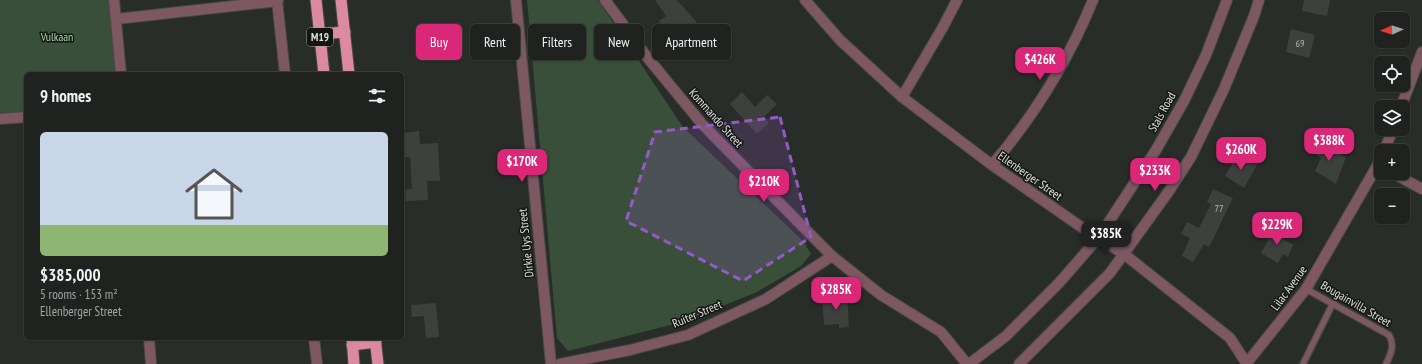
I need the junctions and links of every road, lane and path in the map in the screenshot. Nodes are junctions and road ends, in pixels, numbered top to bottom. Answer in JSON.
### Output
{"nodes":[{"id":1,"x":114,"y":0,"type":"edge"},
{"id":2,"x":316,"y":0,"type":"edge"},
{"id":3,"x":342,"y":0,"type":"edge"},
{"id":4,"x":516,"y":0,"type":"edge"},
{"id":5,"x":605,"y":0,"type":"edge"},
{"id":6,"x":805,"y":0,"type":"edge"},
{"id":7,"x":957,"y":0,"type":"edge"},
{"id":8,"x":1093,"y":0,"type":"edge"},
{"id":9,"x":1228,"y":0,"type":"edge"},
{"id":10,"x":1260,"y":0,"type":"edge"},
{"id":11,"x":278,"y":1,"type":"edge"},
{"id":12,"x":116,"y":19,"type":"junction"},
{"id":13,"x":345,"y":32,"type":"junction"},
{"id":14,"x":320,"y":34,"type":"junction"},
{"id":15,"x":1422,"y":52,"type":"edge"},
{"id":16,"x":121,"y":72,"type":"edge"},
{"id":17,"x":285,"y":72,"type":"edge"},
{"id":18,"x":324,"y":72,"type":"edge"},
{"id":19,"x":349,"y":72,"type":"edge"},
{"id":20,"x":902,"y":97,"type":"junction"},
{"id":21,"x":1404,"y":100,"type":"edge"},
{"id":22,"x":24,"y":117,"type":"edge"},
{"id":23,"x":0,"y":119,"type":"edge"},
{"id":24,"x":992,"y":165,"type":"junction"},
{"id":25,"x":1374,"y":174,"type":"edge"},
{"id":26,"x":1406,"y":180,"type":"edge"},
{"id":27,"x":1422,"y":189,"type":"edge"},
{"id":28,"x":1099,"y":237,"type":"junction"},
{"id":29,"x":1124,"y":254,"type":"junction"},
{"id":30,"x":832,"y":256,"type":"junction"},
{"id":31,"x":1306,"y":289,"type":"junction"},
{"id":32,"x":1333,"y":303,"type":"junction"},
{"id":33,"x":149,"y":340,"type":"edge"},
{"id":34,"x":314,"y":340,"type":"edge"},
{"id":35,"x":375,"y":340,"type":"edge"},
{"id":36,"x":352,"y":342,"type":"edge"},
{"id":37,"x":151,"y":364,"type":"edge"},
{"id":38,"x":317,"y":364,"type":"edge"},
{"id":39,"x":354,"y":364,"type":"edge"},
{"id":40,"x":378,"y":364,"type":"edge"},
{"id":41,"x":551,"y":364,"type":"edge"},
{"id":42,"x":560,"y":364,"type":"edge"},
{"id":43,"x":968,"y":364,"type":"edge"},
{"id":44,"x":1019,"y":364,"type":"edge"},
{"id":45,"x":1246,"y":364,"type":"edge"},
{"id":46,"x":1303,"y":364,"type":"edge"},
{"id":47,"x":1386,"y":364,"type":"edge"}],
"edges":[{"from":1,"to":12,"type":"street"},
{"from":2,"to":14,"type":"highway","number":"M19"},
{"from":3,"to":13,"type":"highway","number":"M19"},
{"from":4,"to":41,"type":"street","name":"Dirkie Uys Street"},
{"from":5,"to":30,"type":"street","name":"Kommando Street"},
{"from":6,"to":20,"type":"street","name":"Ellenberger Street"},
{"from":7,"to":20,"type":"street"},
{"from":8,"to":24,"type":"street"},
{"from":9,"to":28,"type":"street","name":"Stals Road"},
{"from":10,"to":29,"type":"street"},
{"from":11,"to":12,"type":"street"},
{"from":11,"to":17,"type":"street"},
{"from":12,"to":16,"type":"street"},
{"from":13,"to":14,"type":"highway"},
{"from":13,"to":19,"type":"highway","number":"M19"},
{"from":14,"to":18,"type":"highway","number":"M19"},
{"from":15,"to":21,"type":"street"},
{"from":20,"to":24,"type":"street","name":"Ellenberger Street"},
{"from":22,"to":23,"type":"street"},
{"from":24,"to":28,"type":"street","name":"Ellenberger Street"},
{"from":25,"to":31,"type":"street","name":"Lilac Avenue"},
{"from":26,"to":27,"type":"street"},
{"from":28,"to":29,"type":"street","name":"Ellenberger Street"},
{"from":28,"to":43,"type":"street","name":"Stals Road"},
{"from":29,"to":44,"type":"street"},
{"from":29,"to":45,"type":"street","name":"Ellenberger Street"},
{"from":30,"to":42,"type":"street","name":"Ruiter Street"},
{"from":30,"to":43,"type":"street","name":"Kommando Street"},
{"from":31,"to":32,"type":"lane","name":"Bougainvilla Street"},
{"from":31,"to":45,"type":"street","name":"Lilac Avenue"},
{"from":32,"to":46,"type":"lane"},
{"from":32,"to":47,"type":"lane","name":"Bougainvilla Street"},
{"from":33,"to":37,"type":"street"},
{"from":34,"to":38,"type":"street"},
{"from":35,"to":36,"type":"highway"},
{"from":35,"to":40,"type":"highway"},
{"from":36,"to":39,"type":"highway"}]}
